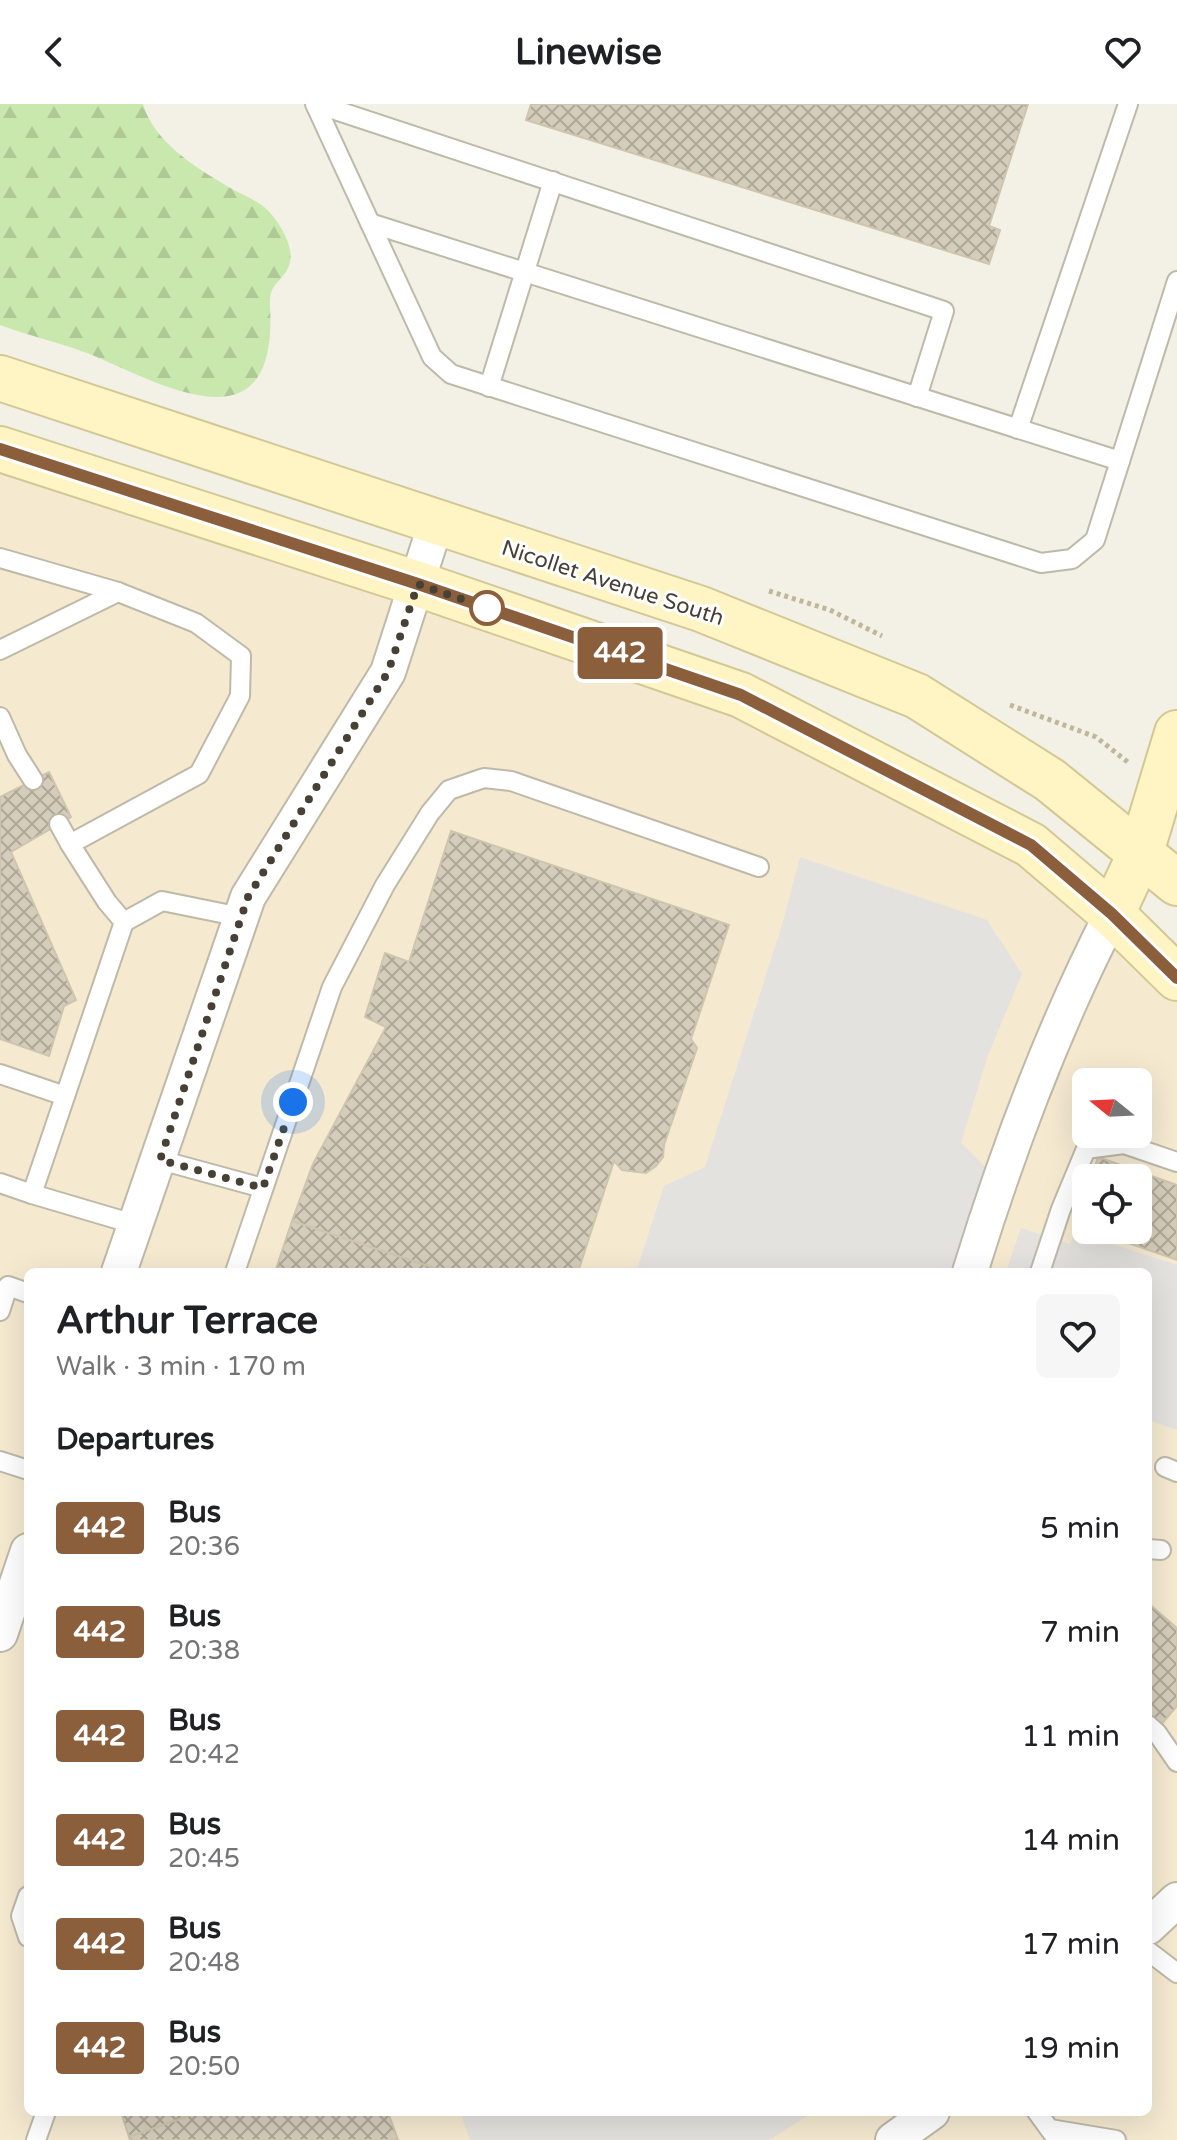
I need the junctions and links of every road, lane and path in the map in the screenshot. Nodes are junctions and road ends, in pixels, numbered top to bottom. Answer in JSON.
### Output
{"nodes":[{"id":1,"x":316,"y":104,"type":"edge"},
{"id":2,"x":1128,"y":104,"type":"edge"},
{"id":3,"x":553,"y":181,"type":"junction"},
{"id":4,"x":370,"y":223,"type":"junction"},
{"id":5,"x":524,"y":272,"type":"junction"},
{"id":6,"x":1177,"y":281,"type":"edge"},
{"id":7,"x":0,"y":378,"type":"edge"},
{"id":8,"x":489,"y":387,"type":"junction"},
{"id":9,"x":917,"y":397,"type":"junction"},
{"id":10,"x":1018,"y":429,"type":"junction"},
{"id":11,"x":0,"y":449,"type":"edge"},
{"id":12,"x":1120,"y":461,"type":"junction"},
{"id":13,"x":436,"y":523,"type":"junction"},
{"id":14,"x":0,"y":558,"type":"edge"},
{"id":15,"x":418,"y":584,"type":"junction"},
{"id":16,"x":118,"y":592,"type":"junction"},
{"id":17,"x":0,"y":650,"type":"edge"},
{"id":18,"x":0,"y":717,"type":"edge"},
{"id":19,"x":1177,"y":733,"type":"edge"},
{"id":20,"x":33,"y":780,"type":"dead end"},
{"id":21,"x":59,"y":824,"type":"dead end"},
{"id":22,"x":70,"y":844,"type":"junction"},
{"id":23,"x":1141,"y":852,"type":"junction"},
{"id":24,"x":759,"y":867,"type":"dead end"},
{"id":25,"x":1177,"y":883,"type":"edge"},
{"id":26,"x":1112,"y":914,"type":"junction"},
{"id":27,"x":241,"y":917,"type":"junction"},
{"id":28,"x":124,"y":922,"type":"junction"},
{"id":29,"x":1177,"y":978,"type":"edge"},
{"id":30,"x":0,"y":1074,"type":"edge"},
{"id":31,"x":65,"y":1096,"type":"junction"},
{"id":32,"x":160,"y":1160,"type":"junction"},
{"id":33,"x":1177,"y":1162,"type":"edge"},
{"id":34,"x":0,"y":1183,"type":"edge"},
{"id":35,"x":263,"y":1188,"type":"junction"},
{"id":36,"x":32,"y":1194,"type":"junction"},
{"id":37,"x":137,"y":1225,"type":"junction"},
{"id":38,"x":121,"y":1268,"type":"edge"},
{"id":39,"x":236,"y":1268,"type":"edge"},
{"id":40,"x":971,"y":1268,"type":"edge"},
{"id":41,"x":1042,"y":1268,"type":"edge"},
{"id":42,"x":24,"y":1292,"type":"edge"},
{"id":43,"x":0,"y":1311,"type":"edge"},
{"id":44,"x":0,"y":1461,"type":"edge"},
{"id":45,"x":24,"y":1469,"type":"edge"},
{"id":46,"x":16,"y":1566,"type":"edge"},
{"id":47,"x":0,"y":1634,"type":"edge"},
{"id":48,"x":1152,"y":1729,"type":"edge"},
{"id":49,"x":1177,"y":1762,"type":"edge"},
{"id":50,"x":1177,"y":1900,"type":"edge"},
{"id":51,"x":1152,"y":1923,"type":"edge"},
{"id":52,"x":1152,"y":1954,"type":"edge"},
{"id":53,"x":1177,"y":1973,"type":"edge"},
{"id":54,"x":45,"y":2116,"type":"edge"},
{"id":55,"x":1040,"y":2116,"type":"edge"},
{"id":56,"x":1054,"y":2134,"type":"edge"},
{"id":57,"x":36,"y":2140,"type":"edge"},
{"id":58,"x":1116,"y":2140,"type":"edge"}],
"edges":[{"from":1,"to":3,"type":"lane"},
{"from":1,"to":4,"type":"lane"},
{"from":2,"to":10,"type":"lane"},
{"from":3,"to":5,"type":"lane"},
{"from":3,"to":9,"type":"lane"},
{"from":4,"to":5,"type":"lane"},
{"from":4,"to":8,"type":"lane"},
{"from":5,"to":8,"type":"lane"},
{"from":5,"to":9,"type":"lane"},
{"from":6,"to":12,"type":"lane"},
{"from":7,"to":13,"type":"main road","name":"Nicollet Avenue South"},
{"from":8,"to":12,"type":"lane"},
{"from":9,"to":10,"type":"lane"},
{"from":10,"to":12,"type":"lane"},
{"from":11,"to":15,"type":"main road"},
{"from":13,"to":15,"type":"street"},
{"from":13,"to":23,"type":"main road","name":"Nicollet Avenue South"},
{"from":14,"to":16,"type":"lane"},
{"from":15,"to":26,"type":"main road"},
{"from":15,"to":27,"type":"street"},
{"from":16,"to":17,"type":"lane"},
{"from":16,"to":22,"type":"lane"},
{"from":18,"to":20,"type":"lane"},
{"from":19,"to":23,"type":"main road"},
{"from":21,"to":22,"type":"lane"},
{"from":22,"to":28,"type":"lane"},
{"from":23,"to":25,"type":"main road","name":"Nicollet Avenue South"},
{"from":23,"to":26,"type":"main road"},
{"from":24,"to":35,"type":"lane"},
{"from":26,"to":29,"type":"main road"},
{"from":26,"to":40,"type":"street"},
{"from":27,"to":28,"type":"lane"},
{"from":27,"to":32,"type":"street"},
{"from":28,"to":31,"type":"lane"},
{"from":30,"to":31,"type":"lane"},
{"from":31,"to":36,"type":"lane"},
{"from":32,"to":35,"type":"lane"},
{"from":32,"to":37,"type":"street"},
{"from":33,"to":41,"type":"lane"},
{"from":34,"to":36,"type":"lane"},
{"from":35,"to":39,"type":"lane"},
{"from":36,"to":37,"type":"lane"},
{"from":37,"to":38,"type":"street"},
{"from":42,"to":43,"type":"lane"},
{"from":44,"to":45,"type":"lane"},
{"from":46,"to":47,"type":"street"},
{"from":48,"to":49,"type":"lane"},
{"from":50,"to":51,"type":"street"},
{"from":52,"to":53,"type":"lane"},
{"from":54,"to":57,"type":"lane"},
{"from":55,"to":56,"type":"lane"},
{"from":56,"to":58,"type":"lane"}]}
